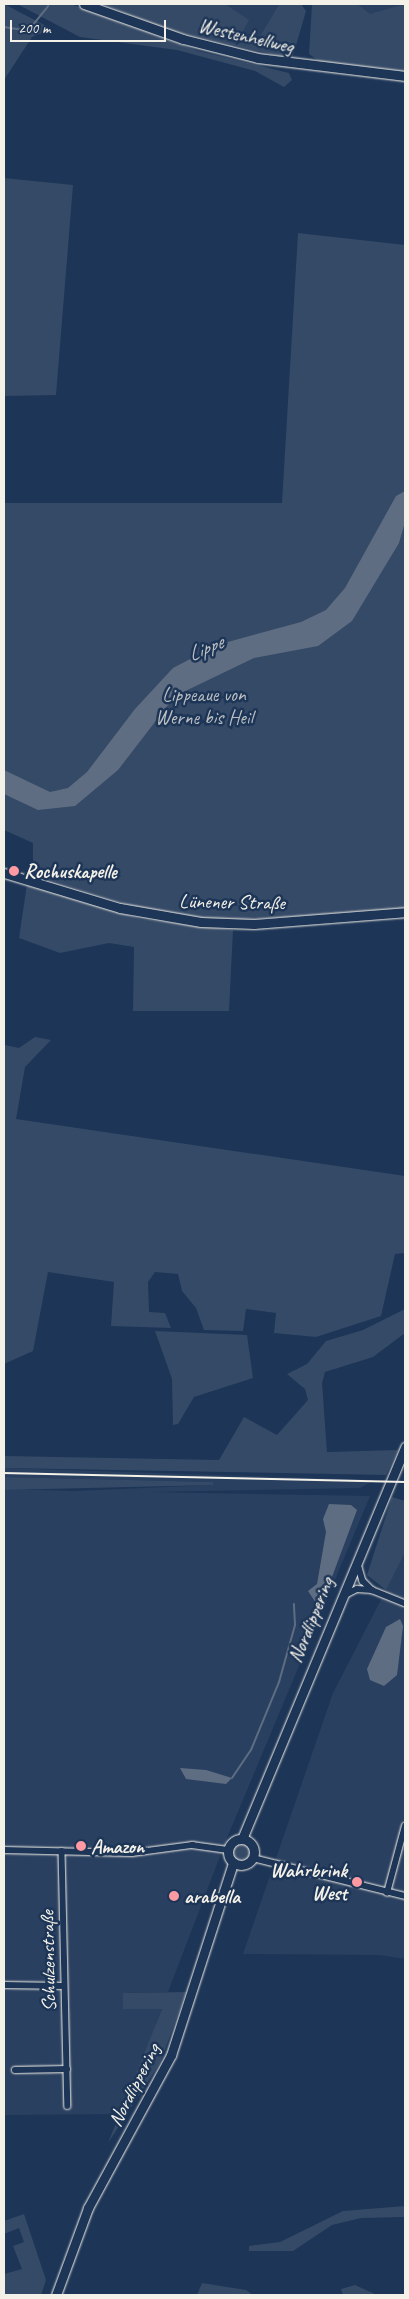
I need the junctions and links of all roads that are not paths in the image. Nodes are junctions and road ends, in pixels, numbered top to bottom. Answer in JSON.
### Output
{"nodes":[{"id":1,"x":84,"y":4,"type":"edge"},
{"id":2,"x":405,"y":76,"type":"edge"},
{"id":3,"x":4,"y":873,"type":"edge"},
{"id":4,"x":405,"y":912,"type":"edge"},
{"id":5,"x":405,"y":1447,"type":"edge"},
{"id":6,"x":360,"y":1548,"type":"junction"},
{"id":7,"x":372,"y":1590,"type":"junction"},
{"id":8,"x":337,"y":1603,"type":"junction"},
{"id":9,"x":405,"y":1603,"type":"edge"},
{"id":10,"x":405,"y":1826,"type":"edge"},
{"id":11,"x":246,"y":1840,"type":"junction"},
{"id":12,"x":4,"y":1850,"type":"edge"},
{"id":13,"x":228,"y":1850,"type":"junction"},
{"id":14,"x":62,"y":1851,"type":"junction"},
{"id":15,"x":253,"y":1858,"type":"junction"},
{"id":16,"x":237,"y":1864,"type":"junction"},
{"id":17,"x":387,"y":1893,"type":"junction"},
{"id":18,"x":405,"y":1896,"type":"edge"},
{"id":19,"x":4,"y":1985,"type":"edge"},
{"id":20,"x":64,"y":1986,"type":"junction"},
{"id":21,"x":15,"y":2070,"type":"dead end"},
{"id":22,"x":67,"y":2070,"type":"junction"},
{"id":23,"x":68,"y":2106,"type":"dead end"},
{"id":24,"x":56,"y":2295,"type":"edge"}],
"edges":[{"from":1,"to":2,"type":"main road","name":"Westenhellweg"},
{"from":3,"to":4,"type":"main road","name":"Lünener Straße"},
{"from":5,"to":6,"type":"main road","name":"Nordlippering"},
{"from":6,"to":7,"type":"street"},
{"from":6,"to":8,"type":"main road","name":"Nordlippering"},
{"from":7,"to":8,"type":"street"},
{"from":7,"to":9,"type":"street"},
{"from":8,"to":11,"type":"main road","name":"Nordlippering"},
{"from":10,"to":17,"type":"street"},
{"from":11,"to":13,"type":"main road"},
{"from":11,"to":15,"type":"main road"},
{"from":12,"to":14,"type":"street"},
{"from":13,"to":14,"type":"street"},
{"from":13,"to":16,"type":"main road"},
{"from":14,"to":20,"type":"street","name":"Schulzenstraße"},
{"from":15,"to":16,"type":"main road"},
{"from":15,"to":17,"type":"street"},
{"from":16,"to":24,"type":"main road","name":"Nordlippering"},
{"from":17,"to":18,"type":"street"},
{"from":19,"to":20,"type":"street"},
{"from":20,"to":22,"type":"street","name":"Schulzenstraße"},
{"from":21,"to":22,"type":"street"},
{"from":22,"to":23,"type":"street","name":"Schulzenstraße"}]}
